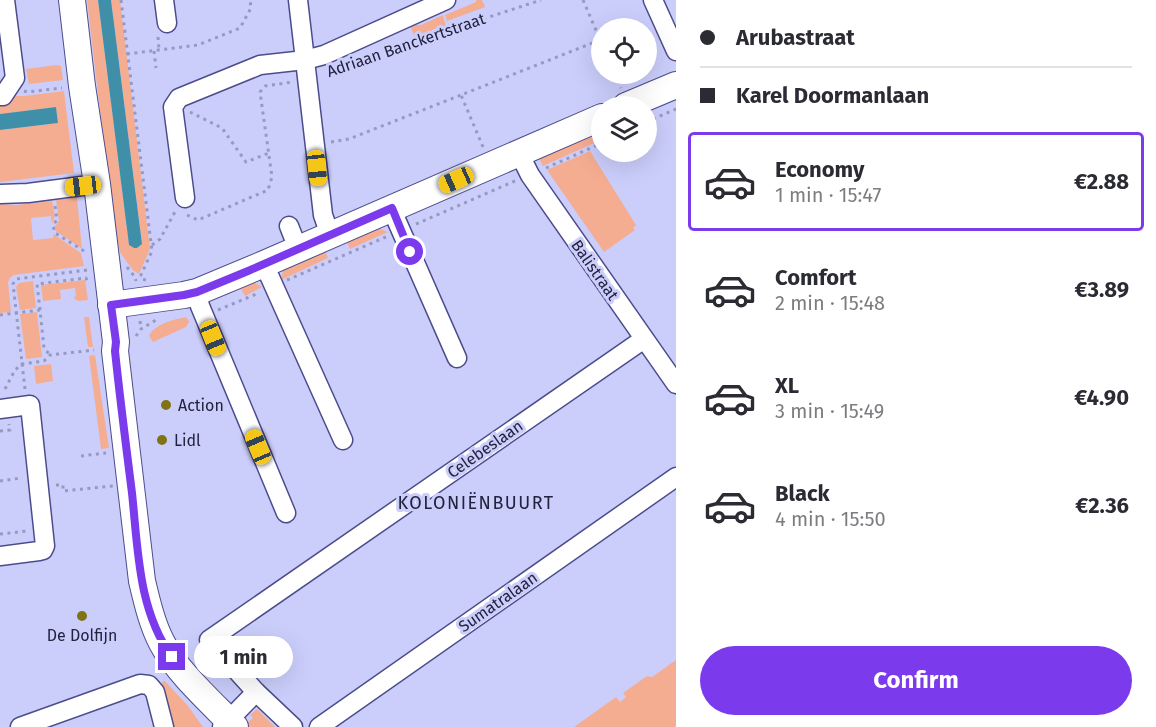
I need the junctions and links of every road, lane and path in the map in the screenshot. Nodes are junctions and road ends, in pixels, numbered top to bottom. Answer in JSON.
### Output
{"nodes":[{"id":1,"x":5,"y":0,"type":"edge"},
{"id":2,"x":72,"y":0,"type":"edge"},
{"id":3,"x":121,"y":0,"type":"edge"},
{"id":4,"x":164,"y":0,"type":"edge"},
{"id":5,"x":250,"y":0,"type":"edge"},
{"id":6,"x":298,"y":0,"type":"edge"},
{"id":7,"x":446,"y":0,"type":"edge"},
{"id":8,"x":541,"y":0,"type":"edge"},
{"id":9,"x":583,"y":0,"type":"edge"},
{"id":10,"x":653,"y":0,"type":"edge"},
{"id":11,"x":591,"y":19,"type":"edge"},
{"id":12,"x":167,"y":23,"type":"dead end"},
{"id":13,"x":591,"y":46,"type":"edge"},
{"id":14,"x":154,"y":51,"type":"junction"},
{"id":15,"x":676,"y":51,"type":"edge"},
{"id":16,"x":128,"y":54,"type":"junction"},
{"id":17,"x":305,"y":60,"type":"junction"},
{"id":18,"x":351,"y":62,"type":"dead end"},
{"id":19,"x":156,"y":69,"type":"dead end"},
{"id":20,"x":308,"y":80,"type":"junction"},
{"id":21,"x":676,"y":85,"type":"edge"},
{"id":22,"x":82,"y":86,"type":"junction"},
{"id":23,"x":5,"y":91,"type":"edge"},
{"id":24,"x":461,"y":95,"type":"junction"},
{"id":25,"x":650,"y":96,"type":"edge"},
{"id":26,"x":175,"y":104,"type":"junction"},
{"id":27,"x":676,"y":110,"type":"edge"},
{"id":28,"x":657,"y":118,"type":"edge"},
{"id":29,"x":591,"y":122,"type":"edge"},
{"id":30,"x":315,"y":144,"type":"junction"},
{"id":31,"x":268,"y":153,"type":"junction"},
{"id":32,"x":519,"y":153,"type":"junction"},
{"id":33,"x":491,"y":165,"type":"junction"},
{"id":34,"x":97,"y":184,"type":"junction"},
{"id":35,"x":53,"y":190,"type":"junction"},
{"id":36,"x":0,"y":194,"type":"edge"},
{"id":37,"x":185,"y":198,"type":"dead end"},
{"id":38,"x":392,"y":208,"type":"junction"},
{"id":39,"x":330,"y":235,"type":"junction"},
{"id":40,"x":152,"y":245,"type":"junction"},
{"id":41,"x":89,"y":255,"type":"dead end"},
{"id":42,"x":264,"y":264,"type":"junction"},
{"id":43,"x":91,"y":270,"type":"dead end"},
{"id":44,"x":85,"y":271,"type":"junction"},
{"id":45,"x":86,"y":278,"type":"junction"},
{"id":46,"x":87,"y":288,"type":"dead end"},
{"id":47,"x":197,"y":292,"type":"junction"},
{"id":48,"x":146,"y":301,"type":"junction"},
{"id":49,"x":111,"y":305,"type":"junction"},
{"id":50,"x":40,"y":310,"type":"junction"},
{"id":51,"x":16,"y":313,"type":"junction"},
{"id":52,"x":0,"y":315,"type":"edge"},
{"id":53,"x":644,"y":339,"type":"junction"},
{"id":54,"x":102,"y":353,"type":"dead end"},
{"id":55,"x":50,"y":355,"type":"junction"},
{"id":56,"x":457,"y":358,"type":"dead end"},
{"id":57,"x":22,"y":364,"type":"junction"},
{"id":58,"x":676,"y":384,"type":"edge"},
{"id":59,"x":5,"y":389,"type":"dead end"},
{"id":60,"x":30,"y":405,"type":"junction"},
{"id":61,"x":0,"y":409,"type":"edge"},
{"id":62,"x":343,"y":440,"type":"dead end"},
{"id":63,"x":111,"y":453,"type":"dead end"},
{"id":64,"x":81,"y":456,"type":"dead end"},
{"id":65,"x":673,"y":479,"type":"edge"},
{"id":66,"x":0,"y":481,"type":"edge"},
{"id":67,"x":38,"y":481,"type":"junction"},
{"id":68,"x":120,"y":486,"type":"dead end"},
{"id":69,"x":286,"y":513,"type":"dead end"},
{"id":70,"x":43,"y":529,"type":"junction"},
{"id":71,"x":0,"y":534,"type":"edge"},
{"id":72,"x":0,"y":556,"type":"edge"},
{"id":73,"x":256,"y":692,"type":"junction"},
{"id":74,"x":229,"y":725,"type":"edge"},
{"id":75,"x":20,"y":727,"type":"edge"},
{"id":76,"x":164,"y":727,"type":"edge"},
{"id":77,"x":292,"y":727,"type":"edge"},
{"id":78,"x":319,"y":727,"type":"edge"}],
"edges":[{"from":1,"to":23,"type":"street"},
{"from":2,"to":22,"type":"street"},
{"from":3,"to":16,"type":"path"},
{"from":4,"to":12,"type":"street"},
{"from":5,"to":14,"type":"path"},
{"from":6,"to":17,"type":"street"},
{"from":7,"to":17,"type":"street","name":"Adriaan Banckertstraat"},
{"from":8,"to":18,"type":"path","name":"Adriaan Banckertstraat"},
{"from":9,"to":11,"type":"path"},
{"from":10,"to":15,"type":"street"},
{"from":13,"to":24,"type":"path"},
{"from":14,"to":16,"type":"path"},
{"from":14,"to":19,"type":"path"},
{"from":16,"to":40,"type":"path"},
{"from":17,"to":20,"type":"street"},
{"from":17,"to":26,"type":"street","name":"Adriaan Banckertstraat"},
{"from":20,"to":30,"type":"street"},
{"from":20,"to":31,"type":"path"},
{"from":21,"to":25,"type":"street"},
{"from":22,"to":23,"type":"path"},
{"from":22,"to":34,"type":"street"},
{"from":24,"to":30,"type":"path"},
{"from":24,"to":33,"type":"path"},
{"from":26,"to":31,"type":"path"},
{"from":26,"to":37,"type":"street"},
{"from":27,"to":28,"type":"path"},
{"from":29,"to":32,"type":"street"},
{"from":30,"to":39,"type":"street"},
{"from":31,"to":40,"type":"path"},
{"from":32,"to":33,"type":"street"},
{"from":32,"to":53,"type":"street","name":"Balistraat"},
{"from":33,"to":38,"type":"street"},
{"from":34,"to":35,"type":"street"},
{"from":34,"to":49,"type":"street"},
{"from":35,"to":36,"type":"street"},
{"from":35,"to":41,"type":"path"},
{"from":38,"to":39,"type":"street"},
{"from":38,"to":56,"type":"street"},
{"from":39,"to":42,"type":"street"},
{"from":40,"to":48,"type":"path"},
{"from":42,"to":47,"type":"street"},
{"from":42,"to":62,"type":"street"},
{"from":43,"to":44,"type":"path"},
{"from":44,"to":45,"type":"path"},
{"from":44,"to":51,"type":"path"},
{"from":45,"to":46,"type":"path"},
{"from":45,"to":50,"type":"path"},
{"from":47,"to":48,"type":"street"},
{"from":47,"to":69,"type":"street"},
{"from":48,"to":49,"type":"street"},
{"from":49,"to":74,"type":"street"},
{"from":50,"to":51,"type":"path"},
{"from":50,"to":55,"type":"path"},
{"from":51,"to":52,"type":"path"},
{"from":51,"to":57,"type":"path"},
{"from":53,"to":58,"type":"street","name":"Balistraat"},
{"from":53,"to":73,"type":"street","name":"Celebeslaan"},
{"from":54,"to":55,"type":"path"},
{"from":55,"to":57,"type":"path"},
{"from":57,"to":59,"type":"path"},
{"from":57,"to":60,"type":"path"},
{"from":60,"to":61,"type":"street"},
{"from":60,"to":67,"type":"street"},
{"from":63,"to":64,"type":"path"},
{"from":65,"to":78,"type":"street","name":"Sumatralaan"},
{"from":66,"to":67,"type":"path"},
{"from":67,"to":68,"type":"path"},
{"from":67,"to":70,"type":"street"},
{"from":70,"to":71,"type":"path"},
{"from":70,"to":72,"type":"street"},
{"from":73,"to":74,"type":"street"},
{"from":73,"to":77,"type":"street"},
{"from":75,"to":76,"type":"street"}]}
